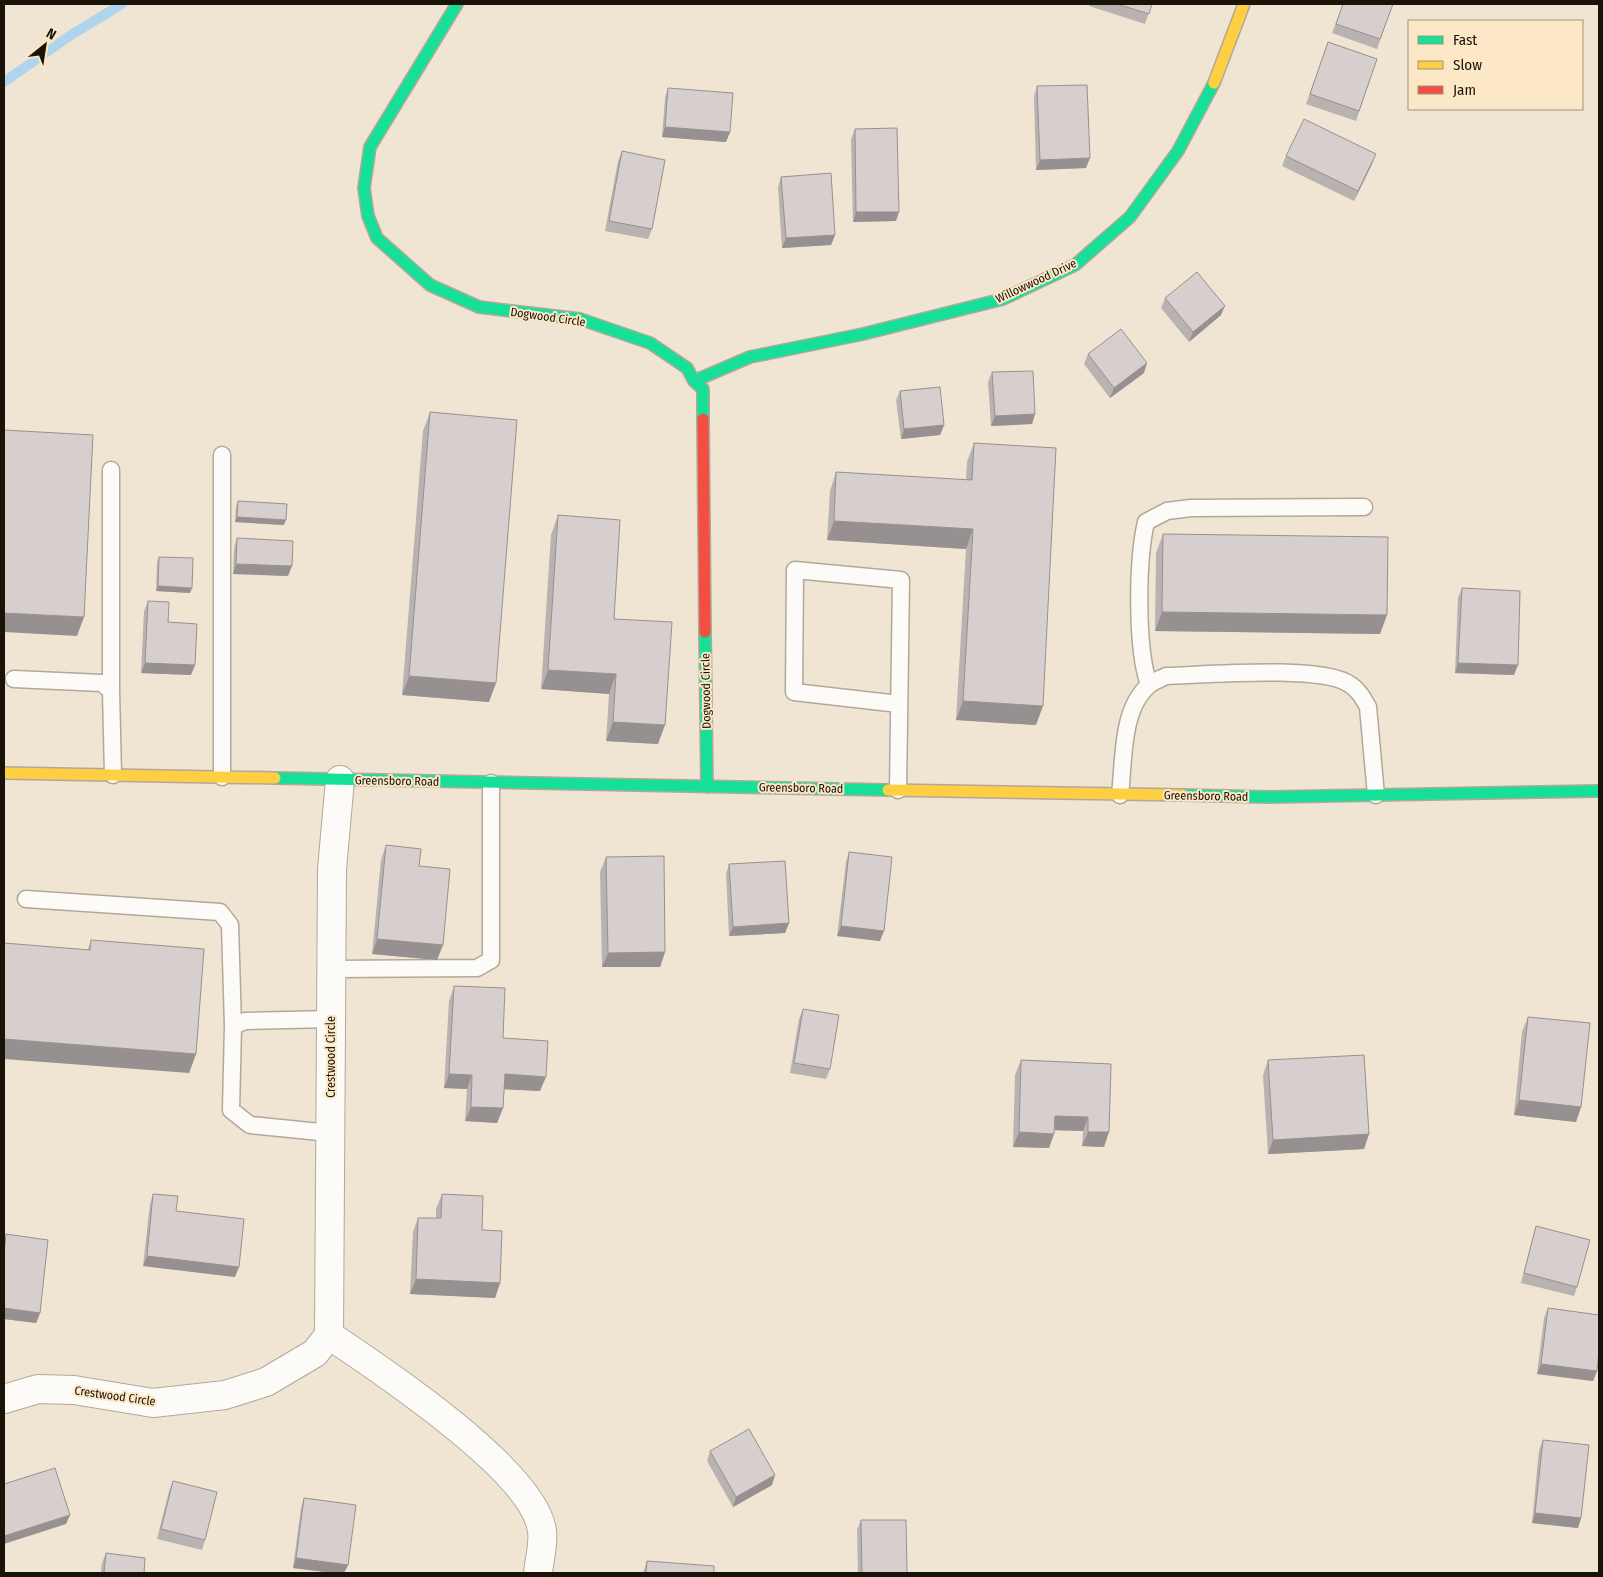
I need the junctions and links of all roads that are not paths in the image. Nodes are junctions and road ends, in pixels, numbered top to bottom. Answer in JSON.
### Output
{"nodes":[{"id":1,"x":457,"y":4,"type":"edge"},
{"id":2,"x":1244,"y":4,"type":"edge"},
{"id":3,"x":694,"y":381,"type":"junction"},
{"id":4,"x":222,"y":455,"type":"dead end"},
{"id":5,"x":111,"y":470,"type":"dead end"},
{"id":6,"x":1364,"y":507,"type":"dead end"},
{"id":7,"x":14,"y":679,"type":"dead end"},
{"id":8,"x":1149,"y":685,"type":"junction"},
{"id":9,"x":110,"y":691,"type":"junction"},
{"id":10,"x":899,"y":704,"type":"junction"},
{"id":11,"x":4,"y":773,"type":"edge"},
{"id":12,"x":113,"y":775,"type":"junction"},
{"id":13,"x":222,"y":777,"type":"junction"},
{"id":14,"x":340,"y":780,"type":"junction"},
{"id":15,"x":491,"y":783,"type":"junction"},
{"id":16,"x":707,"y":787,"type":"junction"},
{"id":17,"x":898,"y":790,"type":"junction"},
{"id":18,"x":1599,"y":791,"type":"edge"},
{"id":19,"x":1120,"y":794,"type":"junction"},
{"id":20,"x":1376,"y":795,"type":"junction"},
{"id":21,"x":26,"y":899,"type":"dead end"},
{"id":22,"x":332,"y":969,"type":"junction"},
{"id":23,"x":331,"y":1019,"type":"junction"},
{"id":24,"x":234,"y":1026,"type":"junction"},
{"id":25,"x":330,"y":1132,"type":"junction"},
{"id":26,"x":329,"y":1335,"type":"junction"},
{"id":27,"x":4,"y":1399,"type":"edge"},
{"id":28,"x":538,"y":1573,"type":"edge"}],
"edges":[{"from":1,"to":3,"type":"street","name":"Dogwood Circle"},
{"from":2,"to":3,"type":"street","name":"Willowwood Drive"},
{"from":3,"to":16,"type":"street","name":"Dogwood Circle"},
{"from":4,"to":13,"type":"lane"},
{"from":5,"to":9,"type":"lane"},
{"from":6,"to":8,"type":"lane"},
{"from":7,"to":9,"type":"lane"},
{"from":8,"to":19,"type":"lane"},
{"from":8,"to":20,"type":"lane"},
{"from":9,"to":12,"type":"lane"},
{"from":10,"to":10,"type":"lane"},
{"from":10,"to":17,"type":"lane"},
{"from":11,"to":12,"type":"street","name":"Greensboro Road"},
{"from":12,"to":13,"type":"street","name":"Greensboro Road"},
{"from":13,"to":14,"type":"street","name":"Greensboro Road"},
{"from":14,"to":15,"type":"street","name":"Greensboro Road"},
{"from":14,"to":22,"type":"street","name":"Crestwood Circle"},
{"from":15,"to":16,"type":"street","name":"Greensboro Road"},
{"from":15,"to":22,"type":"lane"},
{"from":16,"to":17,"type":"street","name":"Greensboro Road"},
{"from":17,"to":19,"type":"street","name":"Greensboro Road"},
{"from":18,"to":20,"type":"street","name":"Greensboro Road"},
{"from":19,"to":20,"type":"street","name":"Greensboro Road"},
{"from":21,"to":24,"type":"lane"},
{"from":22,"to":23,"type":"street","name":"Crestwood Circle"},
{"from":23,"to":24,"type":"lane"},
{"from":23,"to":25,"type":"street","name":"Crestwood Circle"},
{"from":24,"to":25,"type":"lane"},
{"from":25,"to":26,"type":"street","name":"Crestwood Circle"},
{"from":26,"to":27,"type":"street","name":"Crestwood Circle"},
{"from":26,"to":28,"type":"street"}]}
